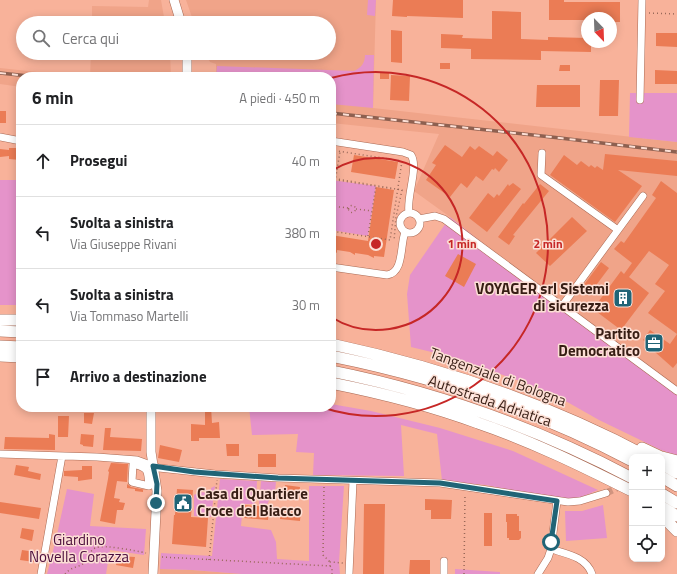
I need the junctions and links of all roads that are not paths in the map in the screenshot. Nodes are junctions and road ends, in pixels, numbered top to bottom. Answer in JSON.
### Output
{"nodes":[{"id":1,"x":174,"y":0,"type":"edge"},
{"id":2,"x":642,"y":0,"type":"edge"},
{"id":3,"x":179,"y":16,"type":"edge"},
{"id":4,"x":187,"y":60,"type":"edge"},
{"id":5,"x":187,"y":72,"type":"edge"},
{"id":6,"x":640,"y":100,"type":"dead end"},
{"id":7,"x":0,"y":138,"type":"edge"},
{"id":8,"x":16,"y":140,"type":"edge"},
{"id":9,"x":336,"y":142,"type":"edge"},
{"id":10,"x":542,"y":153,"type":"dead end"},
{"id":11,"x":643,"y":196,"type":"dead end"},
{"id":12,"x":409,"y":213,"type":"junction"},
{"id":13,"x":419,"y":219,"type":"junction"},
{"id":14,"x":618,"y":230,"type":"junction"},
{"id":15,"x":405,"y":232,"type":"junction"},
{"id":16,"x":336,"y":268,"type":"edge"},
{"id":17,"x":562,"y":306,"type":"junction"},
{"id":18,"x":0,"y":320,"type":"edge"},
{"id":19,"x":16,"y":320,"type":"edge"},
{"id":20,"x":0,"y":331,"type":"edge"},
{"id":21,"x":16,"y":332,"type":"edge"},
{"id":22,"x":336,"y":345,"type":"edge"},
{"id":23,"x":0,"y":346,"type":"edge"},
{"id":24,"x":16,"y":346,"type":"edge"},
{"id":25,"x":0,"y":356,"type":"edge"},
{"id":26,"x":16,"y":357,"type":"edge"},
{"id":27,"x":336,"y":357,"type":"edge"},
{"id":28,"x":336,"y":372,"type":"edge"},
{"id":29,"x":336,"y":384,"type":"edge"},
{"id":30,"x":676,"y":391,"type":"edge"},
{"id":31,"x":151,"y":412,"type":"edge"},
{"id":32,"x":622,"y":443,"type":"junction"},
{"id":33,"x":536,"y":446,"type":"junction"},
{"id":34,"x":0,"y":454,"type":"edge"},
{"id":35,"x":642,"y":454,"type":"edge"},
{"id":36,"x":656,"y":454,"type":"edge"},
{"id":37,"x":62,"y":456,"type":"junction"},
{"id":38,"x":665,"y":458,"type":"edge"},
{"id":39,"x":629,"y":460,"type":"edge"},
{"id":40,"x":677,"y":461,"type":"edge"},
{"id":41,"x":153,"y":466,"type":"junction"},
{"id":42,"x":665,"y":466,"type":"edge"},
{"id":43,"x":677,"y":473,"type":"edge"},
{"id":44,"x":629,"y":476,"type":"edge"},
{"id":45,"x":665,"y":479,"type":"edge"},
{"id":46,"x":353,"y":481,"type":"junction"},
{"id":47,"x":677,"y":486,"type":"edge"},
{"id":48,"x":630,"y":490,"type":"edge"},
{"id":49,"x":606,"y":493,"type":"tunnel mouth"},
{"id":50,"x":629,"y":495,"type":"edge"},
{"id":51,"x":665,"y":496,"type":"edge"},
{"id":52,"x":557,"y":501,"type":"junction"},
{"id":53,"x":677,"y":503,"type":"edge"},
{"id":54,"x":665,"y":509,"type":"edge"},
{"id":55,"x":677,"y":516,"type":"edge"},
{"id":56,"x":665,"y":519,"type":"edge"},
{"id":57,"x":677,"y":531,"type":"edge"},
{"id":58,"x":551,"y":549,"type":"junction"},
{"id":59,"x":444,"y":561,"type":"dead end"},
{"id":60,"x":41,"y":574,"type":"edge"},
{"id":61,"x":152,"y":574,"type":"edge"},
{"id":62,"x":349,"y":574,"type":"edge"},
{"id":63,"x":444,"y":574,"type":"edge"},
{"id":64,"x":538,"y":574,"type":"edge"},
{"id":65,"x":592,"y":574,"type":"edge"}],
"edges":[{"from":1,"to":3,"type":"main road"},
{"from":2,"to":6,"type":"street"},
{"from":4,"to":5,"type":"main road"},
{"from":7,"to":8,"type":"street"},
{"from":9,"to":12,"type":"street"},
{"from":10,"to":14,"type":"street"},
{"from":11,"to":14,"type":"street"},
{"from":12,"to":13,"type":"street"},
{"from":12,"to":15,"type":"street"},
{"from":13,"to":15,"type":"street"},
{"from":13,"to":17,"type":"street"},
{"from":14,"to":17,"type":"street"},
{"from":15,"to":16,"type":"street"},
{"from":17,"to":30,"type":"street"},
{"from":18,"to":19,"type":"highway"},
{"from":20,"to":21,"type":"highway"},
{"from":22,"to":32,"type":"highway","name":"Tangenziale di Bologna"},
{"from":23,"to":24,"type":"highway"},
{"from":25,"to":26,"type":"highway"},
{"from":27,"to":39,"type":"highway","name":"Autostrada Adriatica"},
{"from":28,"to":44,"type":"highway","name":"Autostrada Adriatica"},
{"from":29,"to":33,"type":"highway"},
{"from":31,"to":41,"type":"main road"},
{"from":32,"to":35,"type":"highway","name":"Tangenziale di Bologna"},
{"from":32,"to":36,"type":"highway"},
{"from":33,"to":48,"type":"highway"},
{"from":33,"to":50,"type":"highway"},
{"from":34,"to":37,"type":"street"},
{"from":37,"to":41,"type":"street"},
{"from":37,"to":60,"type":"street"},
{"from":38,"to":40,"type":"highway"},
{"from":41,"to":46,"type":"street"},
{"from":41,"to":61,"type":"main road"},
{"from":42,"to":43,"type":"highway"},
{"from":45,"to":47,"type":"highway"},
{"from":46,"to":52,"type":"street"},
{"from":46,"to":62,"type":"street"},
{"from":49,"to":52,"type":"street"},
{"from":51,"to":53,"type":"highway"},
{"from":52,"to":58,"type":"street"},
{"from":54,"to":55,"type":"highway"},
{"from":56,"to":57,"type":"highway"},
{"from":58,"to":64,"type":"street"},
{"from":58,"to":65,"type":"street"},
{"from":59,"to":63,"type":"street"}]}
